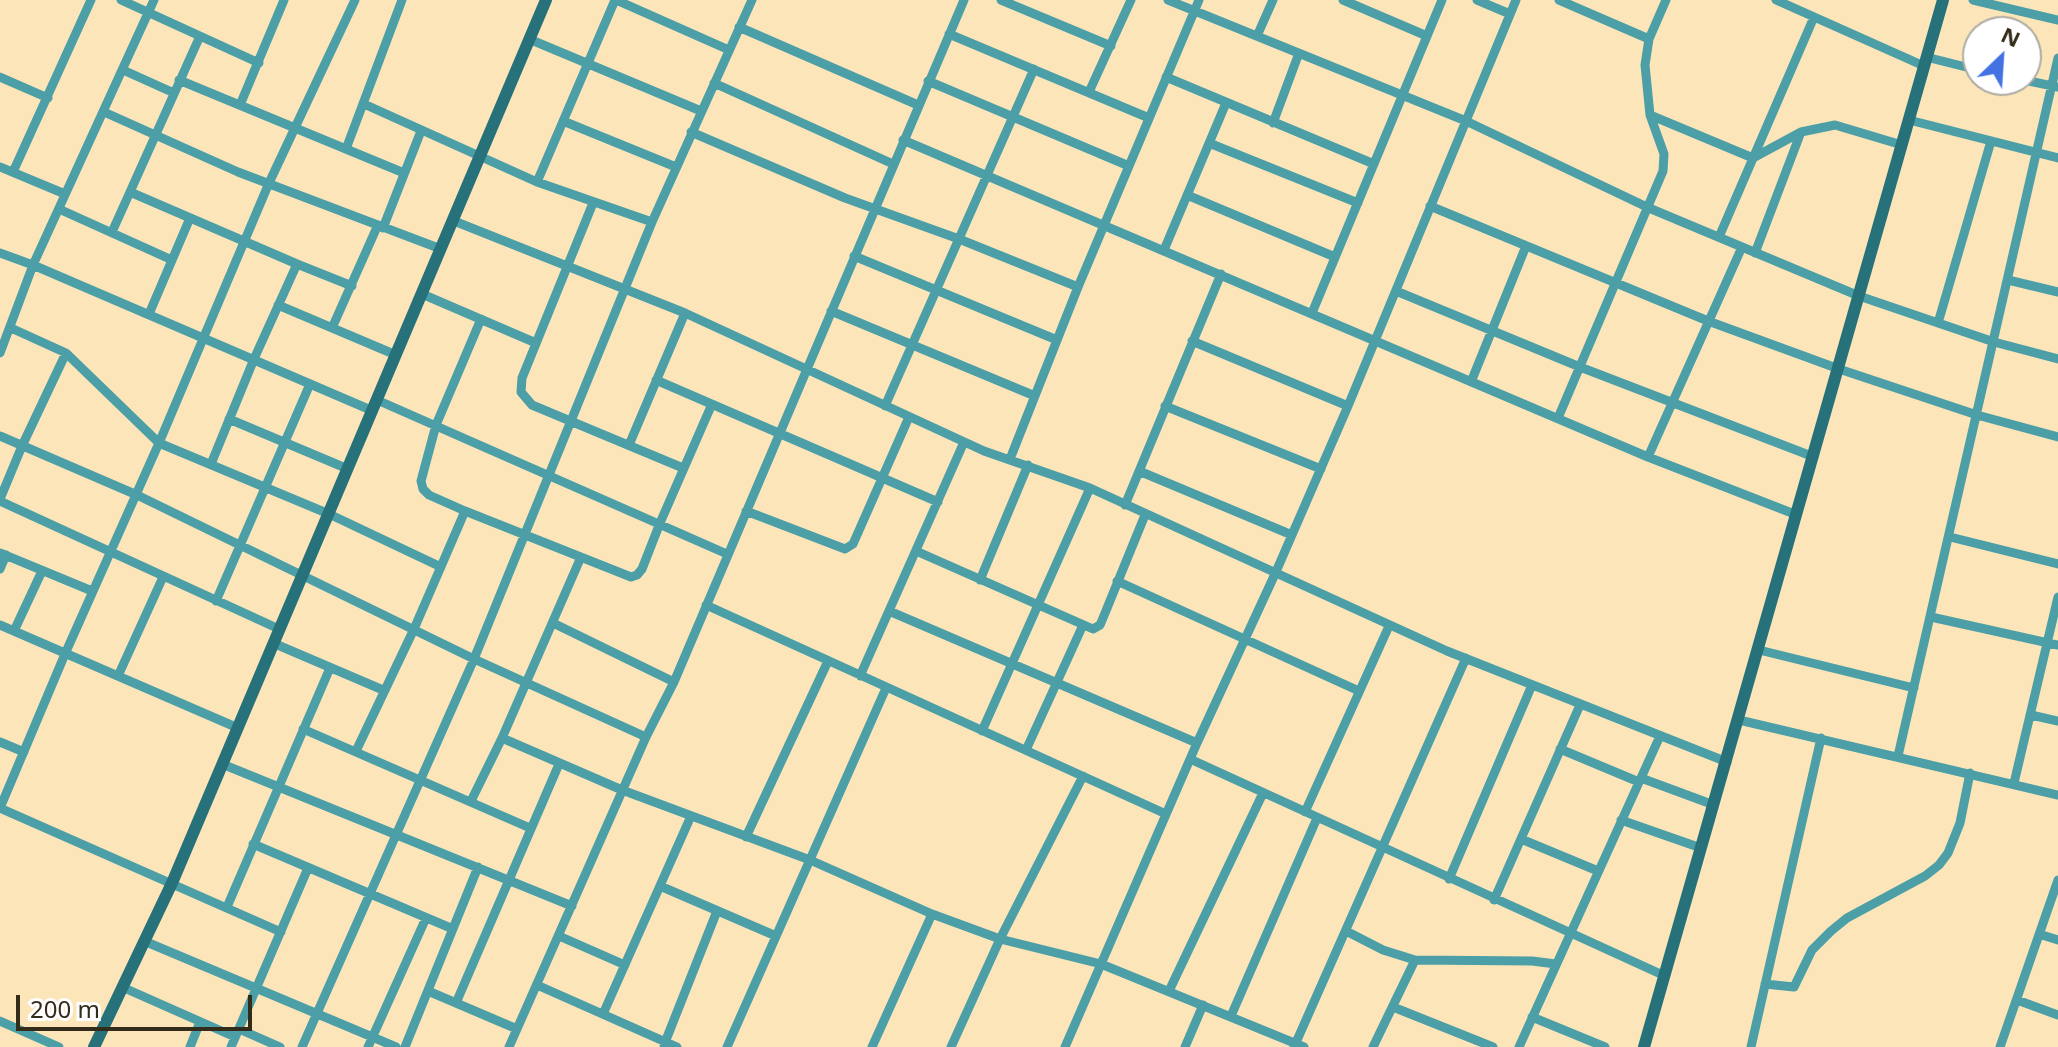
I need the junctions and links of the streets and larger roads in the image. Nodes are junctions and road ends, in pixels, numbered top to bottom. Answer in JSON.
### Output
{"nodes":[{"id":1,"x":91,"y":0,"type":"edge"},
{"id":2,"x":121,"y":0,"type":"edge"},
{"id":3,"x":154,"y":0,"type":"edge"},
{"id":4,"x":284,"y":0,"type":"edge"},
{"id":5,"x":355,"y":0,"type":"edge"},
{"id":6,"x":402,"y":0,"type":"edge"},
{"id":7,"x":546,"y":0,"type":"edge"},
{"id":8,"x":615,"y":0,"type":"edge"},
{"id":9,"x":752,"y":0,"type":"edge"},
{"id":10,"x":964,"y":0,"type":"edge"},
{"id":11,"x":1001,"y":0,"type":"edge"},
{"id":12,"x":1131,"y":0,"type":"edge"},
{"id":13,"x":1168,"y":0,"type":"edge"},
{"id":14,"x":1199,"y":0,"type":"edge"},
{"id":15,"x":1273,"y":0,"type":"edge"},
{"id":16,"x":1343,"y":0,"type":"edge"},
{"id":17,"x":1442,"y":0,"type":"edge"},
{"id":18,"x":1477,"y":0,"type":"edge"},
{"id":19,"x":1516,"y":0,"type":"edge"},
{"id":20,"x":1559,"y":0,"type":"edge"},
{"id":21,"x":1666,"y":0,"type":"edge"},
{"id":22,"x":1776,"y":0,"type":"edge"},
{"id":23,"x":1943,"y":0,"type":"edge"},
{"id":24,"x":1973,"y":0,"type":"edge"},
{"id":25,"x":2021,"y":0,"type":"edge"},
{"id":26,"x":1793,"y":4,"type":"edge"},
{"id":27,"x":148,"y":10,"type":"junction"},
{"id":28,"x":1195,"y":11,"type":"junction"},
{"id":29,"x":2019,"y":11,"type":"junction"},
{"id":30,"x":1510,"y":14,"type":"junction"},
{"id":31,"x":1814,"y":17,"type":"junction"},
{"id":32,"x":2058,"y":20,"type":"edge"},
{"id":33,"x":739,"y":27,"type":"junction"},
{"id":34,"x":949,"y":34,"type":"junction"},
{"id":35,"x":200,"y":36,"type":"junction"},
{"id":36,"x":1257,"y":36,"type":"junction"},
{"id":37,"x":1427,"y":36,"type":"junction"},
{"id":38,"x":529,"y":39,"type":"junction"},
{"id":39,"x":1649,"y":39,"type":"junction"},
{"id":40,"x":1111,"y":46,"type":"junction"},
{"id":41,"x":729,"y":50,"type":"junction"},
{"id":42,"x":1299,"y":53,"type":"junction"},
{"id":43,"x":2058,"y":58,"type":"edge"},
{"id":44,"x":1925,"y":61,"type":"junction"},
{"id":45,"x":259,"y":63,"type":"junction"},
{"id":46,"x":587,"y":64,"type":"junction"},
{"id":47,"x":1962,"y":67,"type":"edge"},
{"id":48,"x":1034,"y":69,"type":"junction"},
{"id":49,"x":123,"y":70,"type":"junction"},
{"id":50,"x":0,"y":77,"type":"edge"},
{"id":51,"x":1166,"y":77,"type":"junction"},
{"id":52,"x":179,"y":80,"type":"junction"},
{"id":53,"x":928,"y":81,"type":"junction"},
{"id":54,"x":714,"y":83,"type":"junction"},
{"id":55,"x":2055,"y":86,"type":"edge"},
{"id":56,"x":1089,"y":92,"type":"junction"},
{"id":57,"x":174,"y":93,"type":"junction"},
{"id":58,"x":1402,"y":94,"type":"junction"},
{"id":59,"x":48,"y":98,"type":"junction"},
{"id":60,"x":1226,"y":103,"type":"junction"},
{"id":61,"x":364,"y":104,"type":"junction"},
{"id":62,"x":240,"y":105,"type":"junction"},
{"id":63,"x":918,"y":105,"type":"junction"},
{"id":64,"x":701,"y":111,"type":"junction"},
{"id":65,"x":104,"y":112,"type":"junction"},
{"id":66,"x":1650,"y":115,"type":"junction"},
{"id":67,"x":1012,"y":117,"type":"junction"},
{"id":68,"x":1149,"y":118,"type":"junction"},
{"id":69,"x":1909,"y":120,"type":"junction"},
{"id":70,"x":563,"y":121,"type":"junction"},
{"id":71,"x":1466,"y":121,"type":"junction"},
{"id":72,"x":1273,"y":123,"type":"junction"},
{"id":73,"x":294,"y":128,"type":"junction"},
{"id":74,"x":421,"y":131,"type":"junction"},
{"id":75,"x":691,"y":132,"type":"junction"},
{"id":76,"x":1801,"y":132,"type":"junction"},
{"id":77,"x":156,"y":135,"type":"junction"},
{"id":78,"x":903,"y":140,"type":"junction"},
{"id":79,"x":1991,"y":141,"type":"junction"},
{"id":80,"x":1209,"y":143,"type":"junction"},
{"id":81,"x":1902,"y":145,"type":"junction"},
{"id":82,"x":346,"y":149,"type":"junction"},
{"id":83,"x":2036,"y":152,"type":"junction"},
{"id":84,"x":481,"y":157,"type":"junction"},
{"id":85,"x":1753,"y":158,"type":"junction"},
{"id":86,"x":2058,"y":158,"type":"edge"},
{"id":87,"x":893,"y":164,"type":"junction"},
{"id":88,"x":1374,"y":164,"type":"junction"},
{"id":89,"x":1129,"y":166,"type":"junction"},
{"id":90,"x":0,"y":167,"type":"edge"},
{"id":91,"x":676,"y":167,"type":"junction"},
{"id":92,"x":13,"y":172,"type":"junction"},
{"id":93,"x":404,"y":173,"type":"junction"},
{"id":94,"x":985,"y":175,"type":"junction"},
{"id":95,"x":537,"y":182,"type":"junction"},
{"id":96,"x":269,"y":183,"type":"junction"},
{"id":97,"x":130,"y":192,"type":"junction"},
{"id":98,"x":65,"y":194,"type":"junction"},
{"id":99,"x":1187,"y":195,"type":"junction"},
{"id":100,"x":593,"y":203,"type":"junction"},
{"id":101,"x":1358,"y":203,"type":"junction"},
{"id":102,"x":1430,"y":206,"type":"junction"},
{"id":103,"x":874,"y":208,"type":"junction"},
{"id":104,"x":1649,"y":208,"type":"junction"},
{"id":105,"x":59,"y":209,"type":"junction"},
{"id":106,"x":190,"y":218,"type":"junction"},
{"id":107,"x":454,"y":221,"type":"junction"},
{"id":108,"x":652,"y":222,"type":"junction"},
{"id":109,"x":1104,"y":225,"type":"junction"},
{"id":110,"x":380,"y":228,"type":"junction"},
{"id":111,"x":112,"y":232,"type":"junction"},
{"id":112,"x":1719,"y":237,"type":"junction"},
{"id":113,"x":959,"y":239,"type":"junction"},
{"id":114,"x":244,"y":241,"type":"junction"},
{"id":115,"x":1526,"y":246,"type":"junction"},
{"id":116,"x":1742,"y":247,"type":"junction"},
{"id":117,"x":441,"y":249,"type":"junction"},
{"id":118,"x":1164,"y":250,"type":"junction"},
{"id":119,"x":0,"y":253,"type":"edge"},
{"id":120,"x":1755,"y":253,"type":"junction"},
{"id":121,"x":854,"y":256,"type":"junction"},
{"id":122,"x":1335,"y":257,"type":"junction"},
{"id":123,"x":172,"y":260,"type":"junction"},
{"id":124,"x":297,"y":264,"type":"junction"},
{"id":125,"x":33,"y":265,"type":"junction"},
{"id":126,"x":567,"y":265,"type":"junction"},
{"id":127,"x":1221,"y":274,"type":"junction"},
{"id":128,"x":2008,"y":280,"type":"junction"},
{"id":129,"x":1616,"y":284,"type":"junction"},
{"id":130,"x":352,"y":286,"type":"junction"},
{"id":131,"x":1078,"y":287,"type":"junction"},
{"id":132,"x":625,"y":288,"type":"junction"},
{"id":133,"x":936,"y":289,"type":"junction"},
{"id":134,"x":1396,"y":291,"type":"junction"},
{"id":135,"x":2058,"y":292,"type":"edge"},
{"id":136,"x":422,"y":294,"type":"junction"},
{"id":137,"x":1859,"y":296,"type":"junction"},
{"id":138,"x":278,"y":305,"type":"junction"},
{"id":139,"x":831,"y":311,"type":"junction"},
{"id":140,"x":685,"y":313,"type":"junction"},
{"id":141,"x":1312,"y":313,"type":"junction"},
{"id":142,"x":149,"y":314,"type":"junction"},
{"id":143,"x":481,"y":319,"type":"junction"},
{"id":144,"x":1708,"y":321,"type":"junction"},
{"id":145,"x":1938,"y":323,"type":"junction"},
{"id":146,"x":11,"y":328,"type":"junction"},
{"id":147,"x":332,"y":328,"type":"junction"},
{"id":148,"x":1493,"y":331,"type":"junction"},
{"id":149,"x":203,"y":337,"type":"junction"},
{"id":150,"x":1057,"y":340,"type":"junction"},
{"id":151,"x":1192,"y":341,"type":"junction"},
{"id":152,"x":1375,"y":341,"type":"junction"},
{"id":153,"x":1994,"y":342,"type":"junction"},
{"id":154,"x":536,"y":343,"type":"junction"},
{"id":155,"x":912,"y":345,"type":"junction"},
{"id":156,"x":0,"y":353,"type":"edge"},
{"id":157,"x":66,"y":353,"type":"junction"},
{"id":158,"x":396,"y":355,"type":"junction"},
{"id":159,"x":254,"y":359,"type":"junction"},
{"id":160,"x":2058,"y":359,"type":"edge"},
{"id":161,"x":1580,"y":367,"type":"junction"},
{"id":162,"x":1839,"y":369,"type":"junction"},
{"id":163,"x":806,"y":371,"type":"junction"},
{"id":164,"x":656,"y":380,"type":"junction"},
{"id":165,"x":1471,"y":382,"type":"junction"},
{"id":166,"x":310,"y":384,"type":"junction"},
{"id":167,"x":1035,"y":396,"type":"junction"},
{"id":168,"x":1672,"y":403,"type":"junction"},
{"id":169,"x":712,"y":404,"type":"junction"},
{"id":170,"x":375,"y":406,"type":"junction"},
{"id":171,"x":885,"y":406,"type":"junction"},
{"id":172,"x":1165,"y":406,"type":"junction"},
{"id":173,"x":1348,"y":406,"type":"junction"},
{"id":174,"x":1977,"y":415,"type":"junction"},
{"id":175,"x":909,"y":417,"type":"junction"},
{"id":176,"x":1558,"y":418,"type":"junction"},
{"id":177,"x":229,"y":419,"type":"junction"},
{"id":178,"x":572,"y":420,"type":"junction"},
{"id":179,"x":436,"y":425,"type":"junction"},
{"id":180,"x":779,"y":435,"type":"junction"},
{"id":181,"x":0,"y":436,"type":"edge"},
{"id":182,"x":2058,"y":437,"type":"edge"},
{"id":183,"x":964,"y":442,"type":"junction"},
{"id":184,"x":159,"y":443,"type":"junction"},
{"id":185,"x":285,"y":444,"type":"junction"},
{"id":186,"x":629,"y":445,"type":"junction"},
{"id":187,"x":22,"y":446,"type":"junction"},
{"id":188,"x":1648,"y":457,"type":"junction"},
{"id":189,"x":1814,"y":457,"type":"junction"},
{"id":190,"x":1010,"y":459,"type":"junction"},
{"id":191,"x":211,"y":464,"type":"junction"},
{"id":192,"x":1028,"y":465,"type":"junction"},
{"id":193,"x":683,"y":468,"type":"junction"},
{"id":194,"x":348,"y":469,"type":"junction"},
{"id":195,"x":1321,"y":469,"type":"junction"},
{"id":196,"x":1139,"y":471,"type":"junction"},
{"id":197,"x":550,"y":476,"type":"junction"},
{"id":198,"x":882,"y":478,"type":"junction"},
{"id":199,"x":266,"y":488,"type":"junction"},
{"id":200,"x":1090,"y":488,"type":"junction"},
{"id":201,"x":137,"y":495,"type":"junction"},
{"id":202,"x":0,"y":500,"type":"edge"},
{"id":203,"x":938,"y":502,"type":"junction"},
{"id":204,"x":1125,"y":505,"type":"junction"},
{"id":205,"x":465,"y":511,"type":"junction"},
{"id":206,"x":746,"y":511,"type":"junction"},
{"id":207,"x":329,"y":514,"type":"junction"},
{"id":208,"x":1145,"y":515,"type":"junction"},
{"id":209,"x":1797,"y":515,"type":"junction"},
{"id":210,"x":660,"y":523,"type":"junction"},
{"id":211,"x":526,"y":534,"type":"junction"},
{"id":212,"x":1292,"y":535,"type":"junction"},
{"id":213,"x":1950,"y":537,"type":"junction"},
{"id":214,"x":241,"y":544,"type":"junction"},
{"id":215,"x":916,"y":551,"type":"junction"},
{"id":216,"x":110,"y":553,"type":"junction"},
{"id":217,"x":3,"y":554,"type":"edge"},
{"id":218,"x":727,"y":554,"type":"junction"},
{"id":219,"x":581,"y":557,"type":"junction"},
{"id":220,"x":2058,"y":564,"type":"edge"},
{"id":221,"x":441,"y":567,"type":"junction"},
{"id":222,"x":0,"y":569,"type":"edge"},
{"id":223,"x":42,"y":571,"type":"junction"},
{"id":224,"x":302,"y":574,"type":"junction"},
{"id":225,"x":1275,"y":574,"type":"junction"},
{"id":226,"x":163,"y":577,"type":"junction"},
{"id":227,"x":980,"y":580,"type":"junction"},
{"id":228,"x":1117,"y":581,"type":"junction"},
{"id":229,"x":92,"y":591,"type":"junction"},
{"id":230,"x":2058,"y":597,"type":"edge"},
{"id":231,"x":216,"y":601,"type":"junction"},
{"id":232,"x":706,"y":605,"type":"junction"},
{"id":233,"x":1037,"y":605,"type":"junction"},
{"id":234,"x":889,"y":611,"type":"junction"},
{"id":235,"x":1931,"y":617,"type":"junction"},
{"id":236,"x":553,"y":623,"type":"junction"},
{"id":237,"x":0,"y":625,"type":"edge"},
{"id":238,"x":1083,"y":625,"type":"junction"},
{"id":239,"x":1389,"y":626,"type":"junction"},
{"id":240,"x":279,"y":629,"type":"junction"},
{"id":241,"x":414,"y":629,"type":"junction"},
{"id":242,"x":14,"y":631,"type":"junction"},
{"id":243,"x":1245,"y":640,"type":"junction"},
{"id":244,"x":273,"y":643,"type":"junction"},
{"id":245,"x":2053,"y":644,"type":"edge"},
{"id":246,"x":1759,"y":650,"type":"junction"},
{"id":247,"x":65,"y":654,"type":"junction"},
{"id":248,"x":1466,"y":658,"type":"junction"},
{"id":249,"x":474,"y":659,"type":"junction"},
{"id":250,"x":828,"y":661,"type":"junction"},
{"id":251,"x":1011,"y":665,"type":"junction"},
{"id":252,"x":330,"y":668,"type":"junction"},
{"id":253,"x":118,"y":676,"type":"junction"},
{"id":254,"x":860,"y":676,"type":"junction"},
{"id":255,"x":674,"y":682,"type":"junction"},
{"id":256,"x":526,"y":683,"type":"junction"},
{"id":257,"x":1056,"y":683,"type":"junction"},
{"id":258,"x":1532,"y":685,"type":"junction"},
{"id":259,"x":886,"y":688,"type":"junction"},
{"id":260,"x":1914,"y":688,"type":"junction"},
{"id":261,"x":383,"y":690,"type":"junction"},
{"id":262,"x":1359,"y":691,"type":"junction"},
{"id":263,"x":1580,"y":705,"type":"junction"},
{"id":264,"x":2031,"y":715,"type":"junction"},
{"id":265,"x":1739,"y":720,"type":"junction"},
{"id":266,"x":2058,"y":721,"type":"edge"},
{"id":267,"x":238,"y":728,"type":"junction"},
{"id":268,"x":303,"y":729,"type":"junction"},
{"id":269,"x":982,"y":731,"type":"junction"},
{"id":270,"x":1660,"y":736,"type":"junction"},
{"id":271,"x":646,"y":737,"type":"junction"},
{"id":272,"x":502,"y":738,"type":"junction"},
{"id":273,"x":1821,"y":738,"type":"junction"},
{"id":274,"x":0,"y":742,"type":"edge"},
{"id":275,"x":1197,"y":743,"type":"junction"},
{"id":276,"x":1560,"y":749,"type":"junction"},
{"id":277,"x":1026,"y":750,"type":"junction"},
{"id":278,"x":356,"y":751,"type":"junction"},
{"id":279,"x":24,"y":752,"type":"junction"},
{"id":280,"x":1898,"y":756,"type":"junction"},
{"id":281,"x":1190,"y":759,"type":"junction"},
{"id":282,"x":1727,"y":762,"type":"junction"},
{"id":283,"x":222,"y":764,"type":"junction"},
{"id":284,"x":559,"y":764,"type":"junction"},
{"id":285,"x":1970,"y":773,"type":"junction"},
{"id":286,"x":1083,"y":776,"type":"junction"},
{"id":287,"x":420,"y":779,"type":"junction"},
{"id":288,"x":1640,"y":780,"type":"junction"},
{"id":289,"x":2014,"y":783,"type":"junction"},
{"id":290,"x":278,"y":786,"type":"junction"},
{"id":291,"x":622,"y":790,"type":"junction"},
{"id":292,"x":1263,"y":793,"type":"junction"},
{"id":293,"x":2058,"y":795,"type":"edge"},
{"id":294,"x":471,"y":801,"type":"junction"},
{"id":295,"x":1714,"y":805,"type":"junction"},
{"id":296,"x":0,"y":808,"type":"edge"},
{"id":297,"x":1305,"y":812,"type":"junction"},
{"id":298,"x":1166,"y":814,"type":"junction"},
{"id":299,"x":691,"y":816,"type":"junction"},
{"id":300,"x":1317,"y":818,"type":"junction"},
{"id":301,"x":1621,"y":820,"type":"junction"},
{"id":302,"x":530,"y":828,"type":"junction"},
{"id":303,"x":395,"y":833,"type":"junction"},
{"id":304,"x":746,"y":837,"type":"junction"},
{"id":305,"x":1521,"y":839,"type":"junction"},
{"id":306,"x":253,"y":844,"type":"junction"},
{"id":307,"x":1382,"y":848,"type":"junction"},
{"id":308,"x":1701,"y":848,"type":"junction"},
{"id":309,"x":810,"y":860,"type":"junction"},
{"id":310,"x":478,"y":867,"type":"junction"},
{"id":311,"x":308,"y":868,"type":"junction"},
{"id":312,"x":1598,"y":871,"type":"junction"},
{"id":313,"x":1449,"y":879,"type":"junction"},
{"id":314,"x":507,"y":880,"type":"junction"},
{"id":315,"x":2058,"y":880,"type":"edge"},
{"id":316,"x":172,"y":883,"type":"junction"},
{"id":317,"x":660,"y":886,"type":"junction"},
{"id":318,"x":368,"y":895,"type":"junction"},
{"id":319,"x":1494,"y":900,"type":"junction"},
{"id":320,"x":572,"y":906,"type":"junction"},
{"id":321,"x":227,"y":907,"type":"junction"},
{"id":322,"x":717,"y":911,"type":"junction"},
{"id":323,"x":932,"y":914,"type":"junction"},
{"id":324,"x":426,"y":918,"type":"junction"},
{"id":325,"x":453,"y":929,"type":"junction"},
{"id":326,"x":1346,"y":931,"type":"junction"},
{"id":327,"x":281,"y":932,"type":"junction"},
{"id":328,"x":1569,"y":934,"type":"junction"},
{"id":329,"x":2039,"y":934,"type":"junction"},
{"id":330,"x":559,"y":936,"type":"junction"},
{"id":331,"x":776,"y":936,"type":"junction"},
{"id":332,"x":1000,"y":939,"type":"junction"},
{"id":333,"x":2058,"y":940,"type":"edge"},
{"id":334,"x":144,"y":941,"type":"junction"},
{"id":335,"x":1415,"y":960,"type":"junction"},
{"id":336,"x":1101,"y":964,"type":"junction"},
{"id":337,"x":1556,"y":964,"type":"junction"},
{"id":338,"x":625,"y":965,"type":"junction"},
{"id":339,"x":1665,"y":976,"type":"junction"},
{"id":340,"x":1765,"y":984,"type":"junction"},
{"id":341,"x":537,"y":985,"type":"junction"},
{"id":342,"x":122,"y":987,"type":"junction"},
{"id":343,"x":257,"y":987,"type":"junction"},
{"id":344,"x":428,"y":991,"type":"junction"},
{"id":345,"x":1169,"y":991,"type":"junction"},
{"id":346,"x":2017,"y":1000,"type":"junction"},
{"id":347,"x":456,"y":1003,"type":"junction"},
{"id":348,"x":1203,"y":1005,"type":"junction"},
{"id":349,"x":1393,"y":1007,"type":"junction"},
{"id":350,"x":316,"y":1013,"type":"junction"},
{"id":351,"x":603,"y":1014,"type":"junction"},
{"id":352,"x":2058,"y":1015,"type":"edge"},
{"id":353,"x":1231,"y":1016,"type":"junction"},
{"id":354,"x":1532,"y":1017,"type":"junction"},
{"id":355,"x":0,"y":1021,"type":"edge"},
{"id":356,"x":200,"y":1022,"type":"junction"},
{"id":357,"x":517,"y":1029,"type":"junction"},
{"id":358,"x":372,"y":1037,"type":"junction"},
{"id":359,"x":235,"y":1038,"type":"edge"},
{"id":360,"x":665,"y":1044,"type":"edge"},
{"id":361,"x":1298,"y":1046,"type":"edge"},
{"id":362,"x":59,"y":1047,"type":"edge"},
{"id":363,"x":94,"y":1047,"type":"edge"},
{"id":364,"x":190,"y":1047,"type":"edge"},
{"id":365,"x":280,"y":1047,"type":"edge"},
{"id":366,"x":302,"y":1047,"type":"edge"},
{"id":367,"x":368,"y":1047,"type":"edge"},
{"id":368,"x":396,"y":1047,"type":"edge"},
{"id":369,"x":405,"y":1047,"type":"edge"},
{"id":370,"x":509,"y":1047,"type":"edge"},
{"id":371,"x":677,"y":1047,"type":"edge"},
{"id":372,"x":727,"y":1047,"type":"edge"},
{"id":373,"x":872,"y":1047,"type":"edge"},
{"id":374,"x":951,"y":1047,"type":"edge"},
{"id":375,"x":1065,"y":1047,"type":"edge"},
{"id":376,"x":1185,"y":1047,"type":"edge"},
{"id":377,"x":1373,"y":1047,"type":"edge"},
{"id":378,"x":1493,"y":1047,"type":"edge"},
{"id":379,"x":1519,"y":1047,"type":"edge"},
{"id":380,"x":1605,"y":1047,"type":"edge"},
{"id":381,"x":1644,"y":1047,"type":"edge"},
{"id":382,"x":1751,"y":1047,"type":"edge"},
{"id":383,"x":2000,"y":1047,"type":"edge"}],
"edges":[{"from":1,"to":59,"type":"street"},
{"from":2,"to":27,"type":"street"},
{"from":3,"to":27,"type":"street"},
{"from":4,"to":45,"type":"street"},
{"from":5,"to":73,"type":"street"},
{"from":6,"to":61,"type":"street"},
{"from":7,"to":38,"type":"street"},
{"from":8,"to":41,"type":"street"},
{"from":8,"to":46,"type":"street"},
{"from":9,"to":33,"type":"street"},
{"from":10,"to":34,"type":"street"},
{"from":11,"to":40,"type":"street"},
{"from":12,"to":40,"type":"street"},
{"from":13,"to":28,"type":"street"},
{"from":14,"to":28,"type":"street"},
{"from":15,"to":36,"type":"street"},
{"from":16,"to":37,"type":"street"},
{"from":17,"to":37,"type":"street"},
{"from":18,"to":30,"type":"street"},
{"from":19,"to":30,"type":"street"},
{"from":20,"to":39,"type":"street"},
{"from":21,"to":39,"type":"street"},
{"from":22,"to":26,"type":"street"},
{"from":23,"to":44,"type":"street"},
{"from":24,"to":29,"type":"street"},
{"from":25,"to":29,"type":"street"},
{"from":26,"to":31,"type":"street"},
{"from":27,"to":35,"type":"street"},
{"from":27,"to":49,"type":"street"},
{"from":28,"to":36,"type":"street"},
{"from":28,"to":51,"type":"street"},
{"from":29,"to":32,"type":"street"},
{"from":30,"to":71,"type":"street"},
{"from":31,"to":44,"type":"street"},
{"from":31,"to":85,"type":"street"},
{"from":33,"to":41,"type":"street"},
{"from":33,"to":63,"type":"street"},
{"from":34,"to":48,"type":"street"},
{"from":34,"to":53,"type":"street"},
{"from":35,"to":45,"type":"street"},
{"from":35,"to":52,"type":"street"},
{"from":36,"to":42,"type":"street"},
{"from":37,"to":58,"type":"street"},
{"from":38,"to":46,"type":"street"},
{"from":38,"to":84,"type":"street"},
{"from":39,"to":66,"type":"street"},
{"from":40,"to":56,"type":"street"},
{"from":41,"to":54,"type":"street"},
{"from":42,"to":58,"type":"street"},
{"from":42,"to":72,"type":"street"},
{"from":43,"to":55,"type":"street"},
{"from":44,"to":47,"type":"street"},
{"from":44,"to":69,"type":"street"},
{"from":45,"to":62,"type":"street"},
{"from":46,"to":64,"type":"street"},
{"from":46,"to":70,"type":"street"},
{"from":48,"to":56,"type":"street"},
{"from":48,"to":67,"type":"street"},
{"from":49,"to":57,"type":"street"},
{"from":49,"to":65,"type":"street"},
{"from":50,"to":59,"type":"street"},
{"from":51,"to":60,"type":"street"},
{"from":51,"to":68,"type":"street"},
{"from":52,"to":57,"type":"street"},
{"from":52,"to":62,"type":"street"},
{"from":53,"to":63,"type":"street"},
{"from":53,"to":67,"type":"street"},
{"from":54,"to":64,"type":"street"},
{"from":54,"to":87,"type":"street"},
{"from":55,"to":83,"type":"street"},
{"from":56,"to":68,"type":"street"},
{"from":57,"to":77,"type":"street"},
{"from":58,"to":71,"type":"street"},
{"from":58,"to":88,"type":"street"},
{"from":59,"to":92,"type":"street"},
{"from":60,"to":72,"type":"street"},
{"from":60,"to":80,"type":"street"},
{"from":61,"to":74,"type":"street"},
{"from":61,"to":82,"type":"street"},
{"from":62,"to":73,"type":"street"},
{"from":63,"to":78,"type":"street"},
{"from":64,"to":75,"type":"street"},
{"from":65,"to":77,"type":"street"},
{"from":65,"to":98,"type":"street"},
{"from":66,"to":85,"type":"street"},
{"from":66,"to":104,"type":"street"},
{"from":67,"to":89,"type":"street"},
{"from":67,"to":94,"type":"street"},
{"from":68,"to":89,"type":"street"},
{"from":69,"to":79,"type":"street"},
{"from":69,"to":81,"type":"street"},
{"from":70,"to":91,"type":"street"},
{"from":70,"to":95,"type":"street"},
{"from":71,"to":102,"type":"street"},
{"from":71,"to":104,"type":"street"},
{"from":72,"to":88,"type":"street"},
{"from":73,"to":82,"type":"street"},
{"from":73,"to":96,"type":"street"},
{"from":74,"to":84,"type":"street"},
{"from":74,"to":93,"type":"street"},
{"from":75,"to":91,"type":"street"},
{"from":75,"to":103,"type":"street"},
{"from":76,"to":81,"type":"street"},
{"from":76,"to":85,"type":"street"},
{"from":76,"to":120,"type":"street"},
{"from":77,"to":96,"type":"street"},
{"from":77,"to":97,"type":"street"},
{"from":78,"to":87,"type":"street"},
{"from":78,"to":94,"type":"street"},
{"from":79,"to":83,"type":"street"},
{"from":79,"to":145,"type":"street"},
{"from":80,"to":99,"type":"street"},
{"from":80,"to":101,"type":"street"},
{"from":81,"to":137,"type":"street"},
{"from":82,"to":93,"type":"street"},
{"from":83,"to":86,"type":"street"},
{"from":83,"to":128,"type":"street"},
{"from":84,"to":95,"type":"street"},
{"from":84,"to":107,"type":"street"},
{"from":85,"to":112,"type":"street"},
{"from":87,"to":103,"type":"street"},
{"from":88,"to":101,"type":"street"},
{"from":89,"to":109,"type":"street"},
{"from":90,"to":92,"type":"street"},
{"from":91,"to":108,"type":"street"},
{"from":92,"to":98,"type":"street"},
{"from":93,"to":110,"type":"street"},
{"from":94,"to":109,"type":"street"},
{"from":94,"to":113,"type":"street"},
{"from":95,"to":100,"type":"street"},
{"from":96,"to":110,"type":"street"},
{"from":96,"to":114,"type":"street"},
{"from":97,"to":106,"type":"street"},
{"from":97,"to":111,"type":"street"},
{"from":98,"to":105,"type":"street"},
{"from":99,"to":118,"type":"street"},
{"from":99,"to":122,"type":"street"},
{"from":100,"to":108,"type":"street"},
{"from":100,"to":126,"type":"street"},
{"from":101,"to":122,"type":"street"},
{"from":102,"to":115,"type":"street"},
{"from":102,"to":134,"type":"street"},
{"from":103,"to":113,"type":"street"},
{"from":103,"to":121,"type":"street"},
{"from":104,"to":112,"type":"street"},
{"from":104,"to":129,"type":"street"},
{"from":105,"to":111,"type":"street"},
{"from":105,"to":125,"type":"street"},
{"from":106,"to":114,"type":"street"},
{"from":106,"to":123,"type":"street"},
{"from":107,"to":117,"type":"street"},
{"from":107,"to":126,"type":"street"},
{"from":108,"to":132,"type":"street"},
{"from":109,"to":118,"type":"street"},
{"from":109,"to":131,"type":"street"},
{"from":110,"to":117,"type":"street"},
{"from":110,"to":130,"type":"street"},
{"from":111,"to":123,"type":"street"},
{"from":112,"to":116,"type":"street"},
{"from":113,"to":131,"type":"street"},
{"from":113,"to":133,"type":"street"},
{"from":114,"to":124,"type":"street"},
{"from":114,"to":149,"type":"street"},
{"from":115,"to":129,"type":"street"},
{"from":115,"to":148,"type":"street"},
{"from":116,"to":120,"type":"street"},
{"from":116,"to":144,"type":"street"},
{"from":117,"to":136,"type":"street"},
{"from":118,"to":127,"type":"street"},
{"from":119,"to":125,"type":"street"},
{"from":120,"to":137,"type":"street"},
{"from":121,"to":133,"type":"street"},
{"from":121,"to":139,"type":"street"},
{"from":122,"to":141,"type":"street"},
{"from":123,"to":142,"type":"street"},
{"from":124,"to":130,"type":"street"},
{"from":124,"to":138,"type":"street"},
{"from":125,"to":142,"type":"street"},
{"from":125,"to":146,"type":"street"},
{"from":126,"to":132,"type":"street"},
{"from":126,"to":154,"type":"street"},
{"from":127,"to":141,"type":"street"},
{"from":127,"to":151,"type":"street"},
{"from":128,"to":135,"type":"street"},
{"from":128,"to":153,"type":"street"},
{"from":129,"to":144,"type":"street"},
{"from":129,"to":161,"type":"street"},
{"from":130,"to":147,"type":"street"},
{"from":131,"to":150,"type":"street"},
{"from":132,"to":140,"type":"street"},
{"from":132,"to":178,"type":"street"},
{"from":133,"to":150,"type":"street"},
{"from":133,"to":155,"type":"street"},
{"from":134,"to":148,"type":"street"},
{"from":134,"to":152,"type":"street"},
{"from":136,"to":143,"type":"street"},
{"from":136,"to":158,"type":"street"},
{"from":137,"to":145,"type":"street"},
{"from":137,"to":162,"type":"street"},
{"from":138,"to":147,"type":"street"},
{"from":138,"to":159,"type":"street"},
{"from":139,"to":155,"type":"street"},
{"from":139,"to":163,"type":"street"},
{"from":140,"to":163,"type":"street"},
{"from":140,"to":164,"type":"street"},
{"from":141,"to":152,"type":"street"},
{"from":142,"to":149,"type":"street"},
{"from":143,"to":154,"type":"street"},
{"from":143,"to":179,"type":"street"},
{"from":144,"to":162,"type":"street"},
{"from":144,"to":168,"type":"street"},
{"from":145,"to":153,"type":"street"},
{"from":146,"to":156,"type":"street"},
{"from":146,"to":157,"type":"street"},
{"from":147,"to":158,"type":"street"},
{"from":148,"to":161,"type":"street"},
{"from":148,"to":165,"type":"street"},
{"from":149,"to":159,"type":"street"},
{"from":149,"to":184,"type":"street"},
{"from":150,"to":167,"type":"street"},
{"from":151,"to":172,"type":"street"},
{"from":151,"to":173,"type":"street"},
{"from":152,"to":165,"type":"street"},
{"from":152,"to":173,"type":"street"},
{"from":153,"to":160,"type":"street"},
{"from":153,"to":174,"type":"street"},
{"from":154,"to":178,"type":"street"},
{"from":155,"to":167,"type":"street"},
{"from":155,"to":171,"type":"street"},
{"from":157,"to":184,"type":"street"},
{"from":157,"to":187,"type":"street"},
{"from":158,"to":170,"type":"street"},
{"from":159,"to":166,"type":"street"},
{"from":159,"to":177,"type":"street"},
{"from":161,"to":168,"type":"street"},
{"from":161,"to":176,"type":"street"},
{"from":162,"to":174,"type":"street"},
{"from":162,"to":189,"type":"street"},
{"from":163,"to":171,"type":"street"},
{"from":163,"to":180,"type":"street"},
{"from":164,"to":169,"type":"street"},
{"from":164,"to":186,"type":"street"},
{"from":165,"to":176,"type":"street"},
{"from":166,"to":170,"type":"street"},
{"from":166,"to":185,"type":"street"},
{"from":167,"to":190,"type":"street"},
{"from":168,"to":188,"type":"street"},
{"from":168,"to":189,"type":"street"},
{"from":169,"to":180,"type":"street"},
{"from":169,"to":193,"type":"street"},
{"from":170,"to":179,"type":"street"},
{"from":170,"to":194,"type":"street"},
{"from":171,"to":175,"type":"street"},
{"from":172,"to":195,"type":"street"},
{"from":172,"to":196,"type":"street"},
{"from":173,"to":195,"type":"street"},
{"from":174,"to":182,"type":"street"},
{"from":174,"to":213,"type":"street"},
{"from":175,"to":183,"type":"street"},
{"from":175,"to":198,"type":"street"},
{"from":176,"to":188,"type":"street"},
{"from":177,"to":185,"type":"street"},
{"from":177,"to":191,"type":"street"},
{"from":178,"to":186,"type":"street"},
{"from":178,"to":197,"type":"street"},
{"from":179,"to":197,"type":"street"},
{"from":179,"to":205,"type":"street"},
{"from":180,"to":198,"type":"street"},
{"from":180,"to":206,"type":"street"},
{"from":181,"to":187,"type":"street"},
{"from":183,"to":190,"type":"street"},
{"from":183,"to":203,"type":"street"},
{"from":184,"to":191,"type":"street"},
{"from":184,"to":201,"type":"street"},
{"from":185,"to":194,"type":"street"},
{"from":185,"to":199,"type":"street"},
{"from":186,"to":193,"type":"street"},
{"from":187,"to":201,"type":"street"},
{"from":187,"to":202,"type":"street"},
{"from":188,"to":209,"type":"street"},
{"from":189,"to":209,"type":"street"},
{"from":190,"to":192,"type":"street"},
{"from":191,"to":199,"type":"street"},
{"from":192,"to":200,"type":"street"},
{"from":192,"to":227,"type":"street"},
{"from":193,"to":210,"type":"street"},
{"from":194,"to":207,"type":"street"},
{"from":195,"to":212,"type":"street"},
{"from":196,"to":204,"type":"street"},
{"from":196,"to":212,"type":"street"},
{"from":197,"to":210,"type":"street"},
{"from":197,"to":211,"type":"street"},
{"from":198,"to":203,"type":"street"},
{"from":198,"to":206,"type":"street"},
{"from":199,"to":207,"type":"street"},
{"from":199,"to":214,"type":"street"},
{"from":200,"to":204,"type":"street"},
{"from":200,"to":233,"type":"street"},
{"from":201,"to":214,"type":"street"},
{"from":201,"to":216,"type":"street"},
{"from":202,"to":216,"type":"street"},
{"from":203,"to":215,"type":"street"},
{"from":204,"to":208,"type":"street"},
{"from":205,"to":211,"type":"street"},
{"from":205,"to":221,"type":"street"},
{"from":206,"to":218,"type":"street"},
{"from":207,"to":221,"type":"street"},
{"from":207,"to":224,"type":"street"},
{"from":208,"to":225,"type":"street"},
{"from":208,"to":228,"type":"street"},
{"from":209,"to":246,"type":"street"},
{"from":210,"to":218,"type":"street"},
{"from":210,"to":219,"type":"street"},
{"from":211,"to":219,"type":"street"},
{"from":211,"to":249,"type":"street"},
{"from":212,"to":225,"type":"street"},
{"from":213,"to":220,"type":"street"},
{"from":213,"to":235,"type":"street"},
{"from":214,"to":224,"type":"street"},
{"from":214,"to":231,"type":"street"},
{"from":215,"to":227,"type":"street"},
{"from":215,"to":234,"type":"street"},
{"from":216,"to":226,"type":"street"},
{"from":216,"to":229,"type":"street"},
{"from":217,"to":222,"type":"street"},
{"from":217,"to":223,"type":"street"},
{"from":218,"to":232,"type":"street"},
{"from":219,"to":236,"type":"street"},
{"from":221,"to":241,"type":"street"},
{"from":223,"to":229,"type":"street"},
{"from":223,"to":242,"type":"street"},
{"from":224,"to":240,"type":"street"},
{"from":224,"to":241,"type":"street"},
{"from":225,"to":239,"type":"street"},
{"from":225,"to":243,"type":"street"},
{"from":226,"to":231,"type":"street"},
{"from":226,"to":253,"type":"street"},
{"from":227,"to":233,"type":"street"},
{"from":228,"to":238,"type":"street"},
{"from":228,"to":243,"type":"street"},
{"from":229,"to":247,"type":"street"},
{"from":230,"to":245,"type":"street"},
{"from":231,"to":240,"type":"street"},
{"from":232,"to":250,"type":"street"},
{"from":232,"to":255,"type":"street"},
{"from":233,"to":238,"type":"street"},
{"from":233,"to":251,"type":"street"},
{"from":234,"to":251,"type":"street"},
{"from":234,"to":254,"type":"street"},
{"from":235,"to":245,"type":"street"},
{"from":235,"to":260,"type":"street"},
{"from":236,"to":255,"type":"street"},
{"from":236,"to":256,"type":"street"},
{"from":237,"to":242,"type":"street"},
{"from":238,"to":257,"type":"street"},
{"from":239,"to":248,"type":"street"},
{"from":239,"to":262,"type":"street"},
{"from":240,"to":244,"type":"street"},
{"from":241,"to":249,"type":"street"},
{"from":241,"to":261,"type":"street"},
{"from":242,"to":247,"type":"street"},
{"from":243,"to":262,"type":"street"},
{"from":243,"to":275,"type":"street"},
{"from":244,"to":252,"type":"street"},
{"from":244,"to":267,"type":"street"},
{"from":245,"to":264,"type":"street"},
{"from":246,"to":260,"type":"street"},
{"from":246,"to":265,"type":"street"},
{"from":247,"to":253,"type":"street"},
{"from":247,"to":279,"type":"street"},
{"from":248,"to":258,"type":"street"},
{"from":248,"to":307,"type":"street"},
{"from":249,"to":256,"type":"street"},
{"from":249,"to":287,"type":"street"},
{"from":250,"to":254,"type":"street"},
{"from":250,"to":304,"type":"street"},
{"from":251,"to":257,"type":"street"},
{"from":251,"to":269,"type":"street"},
{"from":252,"to":261,"type":"street"},
{"from":252,"to":268,"type":"street"},
{"from":253,"to":267,"type":"street"},
{"from":254,"to":259,"type":"street"},
{"from":255,"to":271,"type":"street"},
{"from":256,"to":271,"type":"street"},
{"from":256,"to":272,"type":"street"},
{"from":257,"to":275,"type":"street"},
{"from":257,"to":277,"type":"street"},
{"from":258,"to":263,"type":"street"},
{"from":258,"to":313,"type":"street"},
{"from":259,"to":269,"type":"street"},
{"from":259,"to":309,"type":"street"},
{"from":260,"to":280,"type":"street"},
{"from":261,"to":278,"type":"street"},
{"from":262,"to":297,"type":"street"},
{"from":263,"to":270,"type":"street"},
{"from":263,"to":276,"type":"street"},
{"from":264,"to":266,"type":"street"},
{"from":264,"to":289,"type":"street"},
{"from":265,"to":273,"type":"street"},
{"from":265,"to":282,"type":"street"},
{"from":267,"to":283,"type":"street"},
{"from":268,"to":278,"type":"street"},
{"from":268,"to":290,"type":"street"},
{"from":269,"to":277,"type":"street"},
{"from":270,"to":282,"type":"street"},
{"from":270,"to":288,"type":"street"},
{"from":271,"to":291,"type":"street"},
{"from":272,"to":284,"type":"street"},
{"from":272,"to":294,"type":"street"},
{"from":273,"to":280,"type":"street"},
{"from":273,"to":340,"type":"street"},
{"from":274,"to":279,"type":"street"},
{"from":275,"to":281,"type":"street"},
{"from":276,"to":288,"type":"street"},
{"from":276,"to":305,"type":"street"},
{"from":277,"to":286,"type":"street"},
{"from":278,"to":287,"type":"street"},
{"from":279,"to":296,"type":"street"},
{"from":280,"to":285,"type":"street"},
{"from":281,"to":292,"type":"street"},
{"from":281,"to":298,"type":"street"},
{"from":282,"to":295,"type":"street"},
{"from":283,"to":290,"type":"street"},
{"from":283,"to":316,"type":"street"},
{"from":284,"to":291,"type":"street"},
{"from":284,"to":302,"type":"street"},
{"from":285,"to":289,"type":"street"},
{"from":285,"to":340,"type":"street"},
{"from":286,"to":298,"type":"street"},
{"from":286,"to":332,"type":"street"},
{"from":287,"to":294,"type":"street"},
{"from":287,"to":303,"type":"street"},
{"from":288,"to":295,"type":"street"},
{"from":288,"to":301,"type":"street"},
{"from":289,"to":293,"type":"street"},
{"from":290,"to":303,"type":"street"},
{"from":290,"to":306,"type":"street"},
{"from":291,"to":299,"type":"street"},
{"from":291,"to":320,"type":"street"},
{"from":292,"to":297,"type":"street"},
{"from":292,"to":345,"type":"street"},
{"from":294,"to":302,"type":"street"},
{"from":295,"to":308,"type":"street"},
{"from":296,"to":316,"type":"street"},
{"from":297,"to":300,"type":"street"},
{"from":298,"to":336,"type":"street"},
{"from":299,"to":304,"type":"street"},
{"from":299,"to":317,"type":"street"},
{"from":300,"to":307,"type":"street"},
{"from":300,"to":353,"type":"street"},
{"from":301,"to":308,"type":"street"},
{"from":301,"to":312,"type":"street"},
{"from":302,"to":314,"type":"street"},
{"from":303,"to":310,"type":"street"},
{"from":303,"to":318,"type":"street"},
{"from":304,"to":309,"type":"street"},
{"from":305,"to":312,"type":"street"},
{"from":305,"to":319,"type":"street"},
{"from":306,"to":311,"type":"street"},
{"from":306,"to":321,"type":"street"},
{"from":307,"to":313,"type":"street"},
{"from":307,"to":326,"type":"street"},
{"from":308,"to":339,"type":"street"},
{"from":309,"to":323,"type":"street"},
{"from":309,"to":331,"type":"street"},
{"from":310,"to":314,"type":"street"},
{"from":310,"to":325,"type":"street"},
{"from":311,"to":318,"type":"street"},
{"from":311,"to":327,"type":"street"},
{"from":312,"to":328,"type":"street"},
{"from":313,"to":319,"type":"street"},
{"from":314,"to":320,"type":"street"},
{"from":314,"to":347,"type":"street"},
{"from":315,"to":329,"type":"street"},
{"from":316,"to":321,"type":"street"},
{"from":316,"to":334,"type":"street"},
{"from":317,"to":322,"type":"street"},
{"from":317,"to":338,"type":"street"},
{"from":318,"to":324,"type":"street"},
{"from":318,"to":350,"type":"street"},
{"from":319,"to":328,"type":"street"},
{"from":320,"to":330,"type":"street"},
{"from":321,"to":327,"type":"street"},
{"from":322,"to":331,"type":"street"},
{"from":322,"to":360,"type":"street"},
{"from":323,"to":332,"type":"street"},
{"from":323,"to":373,"type":"street"},
{"from":324,"to":325,"type":"street"},
{"from":324,"to":358,"type":"street"},
{"from":325,"to":344,"type":"street"},
{"from":326,"to":335,"type":"street"},
{"from":326,"to":361,"type":"street"},
{"from":327,"to":343,"type":"street"},
{"from":328,"to":337,"type":"street"},
{"from":328,"to":339,"type":"street"},
{"from":329,"to":333,"type":"street"},
{"from":329,"to":346,"type":"street"},
{"from":330,"to":338,"type":"street"},
{"from":330,"to":341,"type":"street"},
{"from":331,"to":372,"type":"street"},
{"from":332,"to":336,"type":"street"},
{"from":332,"to":374,"type":"street"},
{"from":334,"to":342,"type":"street"},
{"from":334,"to":343,"type":"street"},
{"from":335,"to":337,"type":"street"},
{"from":335,"to":349,"type":"street"},
{"from":336,"to":345,"type":"street"},
{"from":336,"to":375,"type":"street"},
{"from":337,"to":354,"type":"street"},
{"from":338,"to":351,"type":"street"},
{"from":339,"to":381,"type":"street"},
{"from":340,"to":382,"type":"street"},
{"from":341,"to":351,"type":"street"},
{"from":341,"to":357,"type":"street"},
{"from":342,"to":356,"type":"street"},
{"from":342,"to":363,"type":"street"},
{"from":343,"to":350,"type":"street"},
{"from":343,"to":359,"type":"street"},
{"from":344,"to":347,"type":"street"},
{"from":344,"to":369,"type":"street"},
{"from":345,"to":348,"type":"street"},
{"from":346,"to":352,"type":"street"},
{"from":346,"to":383,"type":"street"},
{"from":347,"to":357,"type":"street"},
{"from":348,"to":353,"type":"street"},
{"from":348,"to":376,"type":"street"},
{"from":349,"to":377,"type":"street"},
{"from":349,"to":378,"type":"street"},
{"from":350,"to":358,"type":"street"},
{"from":350,"to":366,"type":"street"},
{"from":351,"to":360,"type":"street"},
{"from":353,"to":361,"type":"street"},
{"from":354,"to":379,"type":"street"},
{"from":354,"to":380,"type":"street"},
{"from":355,"to":362,"type":"street"},
{"from":356,"to":359,"type":"street"},
{"from":356,"to":364,"type":"street"},
{"from":357,"to":370,"type":"street"},
{"from":358,"to":367,"type":"street"},
{"from":358,"to":368,"type":"street"},
{"from":359,"to":365,"type":"street"},
{"from":360,"to":371,"type":"street"}]}
